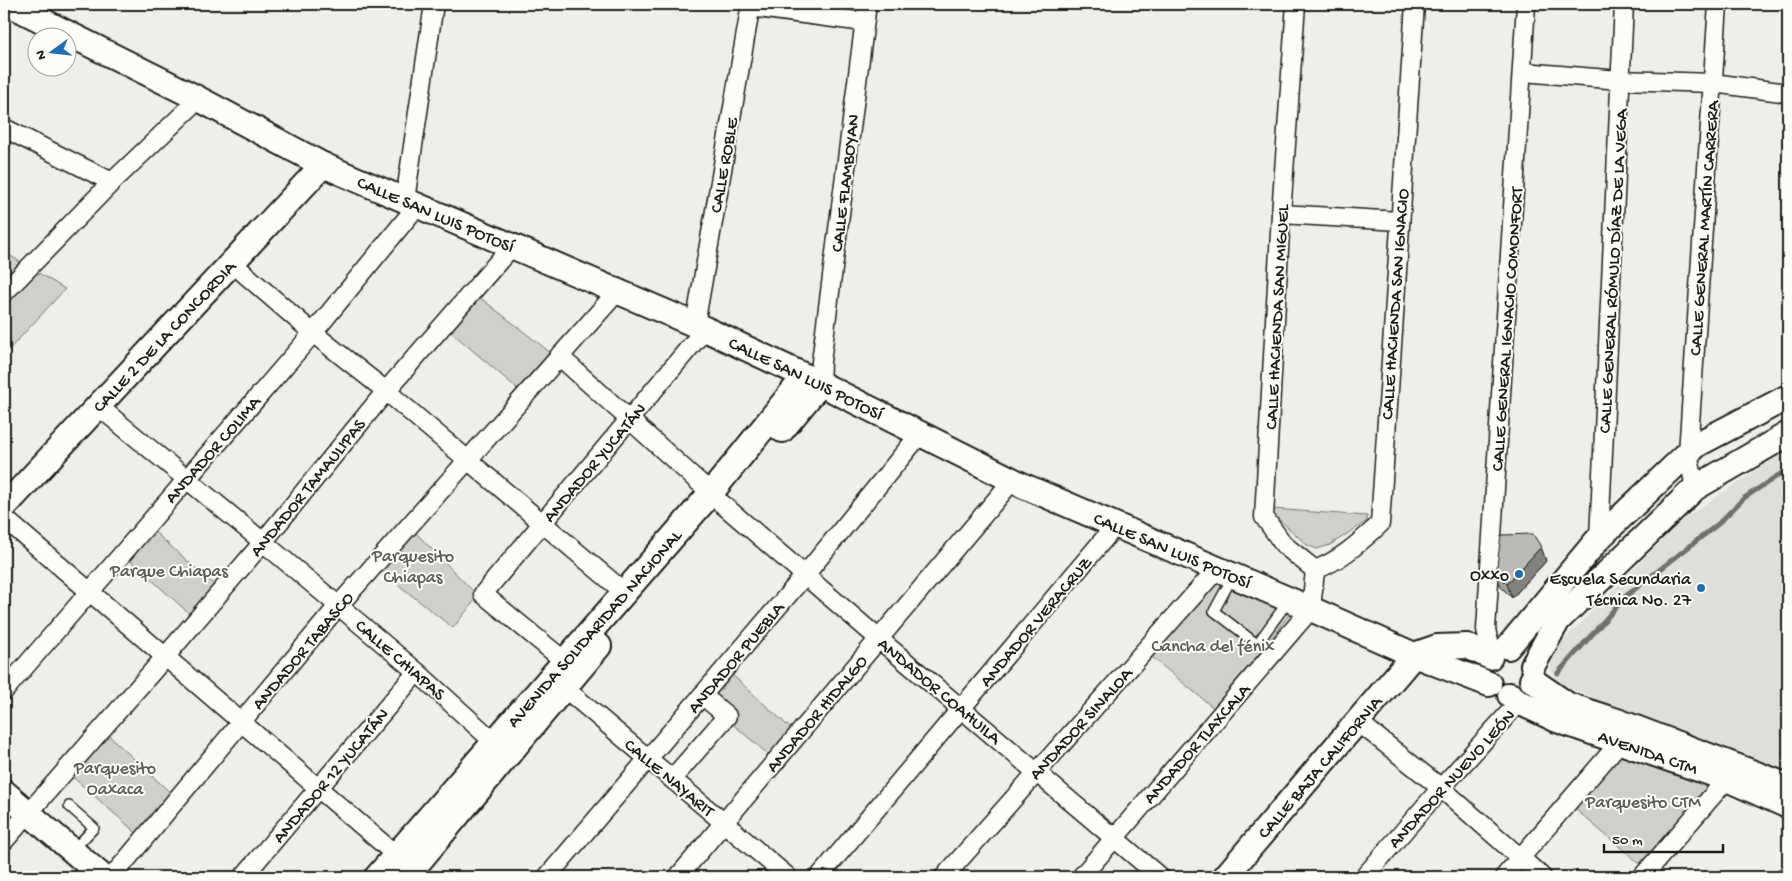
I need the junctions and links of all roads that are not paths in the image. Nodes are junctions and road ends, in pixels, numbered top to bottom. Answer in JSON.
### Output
{"nodes":[{"id":1,"x":9,"y":4,"type":"edge"},
{"id":2,"x":434,"y":4,"type":"edge"},
{"id":3,"x":867,"y":4,"type":"edge"},
{"id":4,"x":1296,"y":4,"type":"edge"},
{"id":5,"x":1415,"y":4,"type":"edge"},
{"id":6,"x":1526,"y":4,"type":"edge"},
{"id":7,"x":1624,"y":4,"type":"edge"},
{"id":8,"x":1718,"y":4,"type":"edge"},
{"id":9,"x":750,"y":5,"type":"edge"},
{"id":10,"x":864,"y":22,"type":"junction"},
{"id":11,"x":1523,"y":72,"type":"junction"},
{"id":12,"x":1620,"y":80,"type":"junction"},
{"id":13,"x":1713,"y":83,"type":"junction"},
{"id":14,"x":1788,"y":93,"type":"edge"},
{"id":15,"x":199,"y":99,"type":"junction"},
{"id":16,"x":4,"y":128,"type":"edge"},
{"id":17,"x":324,"y":165,"type":"junction"},
{"id":18,"x":112,"y":182,"type":"junction"},
{"id":19,"x":411,"y":203,"type":"junction"},
{"id":20,"x":1281,"y":214,"type":"junction"},
{"id":21,"x":1400,"y":221,"type":"junction"},
{"id":22,"x":512,"y":246,"type":"junction"},
{"id":23,"x":232,"y":263,"type":"junction"},
{"id":24,"x":617,"y":292,"type":"junction"},
{"id":25,"x":4,"y":293,"type":"edge"},
{"id":26,"x":700,"y":327,"type":"junction"},
{"id":27,"x":313,"y":333,"type":"junction"},
{"id":28,"x":559,"y":356,"type":"junction"},
{"id":29,"x":815,"y":374,"type":"junction"},
{"id":30,"x":386,"y":390,"type":"junction"},
{"id":31,"x":1788,"y":397,"type":"edge"},
{"id":32,"x":98,"y":406,"type":"junction"},
{"id":33,"x":630,"y":419,"type":"junction"},
{"id":34,"x":920,"y":434,"type":"junction"},
{"id":35,"x":1788,"y":434,"type":"edge"},
{"id":36,"x":1688,"y":453,"type":"junction"},
{"id":37,"x":468,"y":460,"type":"junction"},
{"id":38,"x":186,"y":479,"type":"junction"},
{"id":39,"x":1012,"y":481,"type":"junction"},
{"id":40,"x":1695,"y":488,"type":"junction"},
{"id":41,"x":716,"y":498,"type":"junction"},
{"id":42,"x":4,"y":507,"type":"edge"},
{"id":43,"x":4,"y":518,"type":"edge"},
{"id":44,"x":542,"y":524,"type":"junction"},
{"id":45,"x":1115,"y":526,"type":"junction"},
{"id":46,"x":1599,"y":538,"type":"junction"},
{"id":47,"x":263,"y":542,"type":"junction"},
{"id":48,"x":1315,"y":570,"type":"junction"},
{"id":49,"x":1225,"y":573,"type":"junction"},
{"id":50,"x":805,"y":575,"type":"junction"},
{"id":51,"x":89,"y":592,"type":"junction"},
{"id":52,"x":624,"y":592,"type":"junction"},
{"id":53,"x":483,"y":594,"type":"joint"},
{"id":54,"x":1289,"y":600,"type":"junction"},
{"id":55,"x":338,"y":606,"type":"junction"},
{"id":56,"x":1311,"y":609,"type":"junction"},
{"id":57,"x":879,"y":639,"type":"junction"},
{"id":58,"x":1497,"y":652,"type":"junction"},
{"id":59,"x":1414,"y":655,"type":"junction"},
{"id":60,"x":165,"y":656,"type":"junction"},
{"id":61,"x":417,"y":672,"type":"junction"},
{"id":62,"x":1532,"y":672,"type":"junction"},
{"id":63,"x":564,"y":674,"type":"junction"},
{"id":64,"x":1489,"y":684,"type":"junction"},
{"id":65,"x":4,"y":691,"type":"edge"},
{"id":66,"x":702,"y":696,"type":"junction"},
{"id":67,"x":1514,"y":699,"type":"junction"},
{"id":68,"x":962,"y":708,"type":"junction"},
{"id":69,"x":1358,"y":721,"type":"junction"},
{"id":70,"x":242,"y":722,"type":"junction"},
{"id":71,"x":494,"y":742,"type":"junction"},
{"id":72,"x":1620,"y":742,"type":"junction"},
{"id":73,"x":649,"y":759,"type":"junction"},
{"id":74,"x":1037,"y":772,"type":"junction"},
{"id":75,"x":672,"y":779,"type":"junction"},
{"id":76,"x":1727,"y":779,"type":"junction"},
{"id":77,"x":1788,"y":786,"type":"edge"},
{"id":78,"x":1441,"y":788,"type":"junction"},
{"id":79,"x":319,"y":789,"type":"junction"},
{"id":80,"x":4,"y":792,"type":"edge"},
{"id":81,"x":69,"y":806,"type":"dead end"},
{"id":82,"x":1788,"y":806,"type":"edge"},
{"id":83,"x":29,"y":814,"type":"junction"},
{"id":84,"x":723,"y":822,"type":"junction"},
{"id":85,"x":1114,"y":838,"type":"junction"},
{"id":86,"x":4,"y":841,"type":"edge"},
{"id":87,"x":72,"y":851,"type":"junction"},
{"id":88,"x":1520,"y":858,"type":"junction"},
{"id":89,"x":410,"y":870,"type":"edge"},
{"id":90,"x":1788,"y":874,"type":"edge"},
{"id":91,"x":1231,"y":875,"type":"edge"},
{"id":92,"x":103,"y":877,"type":"edge"},
{"id":93,"x":243,"y":877,"type":"edge"},
{"id":94,"x":377,"y":877,"type":"edge"},
{"id":95,"x":547,"y":877,"type":"edge"},
{"id":96,"x":678,"y":877,"type":"edge"},
{"id":97,"x":788,"y":877,"type":"edge"},
{"id":98,"x":819,"y":877,"type":"edge"},
{"id":99,"x":944,"y":877,"type":"edge"},
{"id":100,"x":1081,"y":877,"type":"edge"},
{"id":101,"x":1160,"y":877,"type":"edge"},
{"id":102,"x":1364,"y":877,"type":"edge"},
{"id":103,"x":1504,"y":877,"type":"edge"},
{"id":104,"x":1542,"y":877,"type":"edge"},
{"id":105,"x":1642,"y":877,"type":"edge"},
{"id":106,"x":1786,"y":877,"type":"edge"}],
"edges":[{"from":1,"to":15,"type":"main road","name":"CALLE SAN LUIS POTOSÍ"},
{"from":2,"to":19,"type":"street"},
{"from":3,"to":10,"type":"street","name":"CALLE FLAMBOYAN"},
{"from":4,"to":20,"type":"street","name":"CALLE HACIENDA SAN MIGUEL"},
{"from":5,"to":21,"type":"street","name":"CALLE HACIENDA SAN IGNACIO"},
{"from":6,"to":11,"type":"street","name":"CALLE GENERAL IGNACIO COMONFORT"},
{"from":7,"to":12,"type":"street","name":"CALLE GENERAL RÓMULO DÍAZ DE LA VEGA"},
{"from":8,"to":13,"type":"street","name":"CALLE GENERAL MARTÍN CARRERA"},
{"from":9,"to":10,"type":"street"},
{"from":9,"to":26,"type":"street","name":"CALLE ROBLE"},
{"from":10,"to":29,"type":"street","name":"CALLE FLAMBOYAN"},
{"from":11,"to":12,"type":"street"},
{"from":11,"to":58,"type":"street","name":"CALLE GENERAL IGNACIO COMONFORT"},
{"from":12,"to":13,"type":"street"},
{"from":12,"to":46,"type":"street","name":"CALLE GENERAL RÓMULO DÍAZ DE LA VEGA"},
{"from":13,"to":14,"type":"street"},
{"from":13,"to":36,"type":"street","name":"CALLE GENERAL MARTÍN CARRERA"},
{"from":15,"to":17,"type":"main road","name":"CALLE SAN LUIS POTOSÍ"},
{"from":15,"to":18,"type":"street"},
{"from":16,"to":18,"type":"street"},
{"from":17,"to":19,"type":"main road","name":"CALLE SAN LUIS POTOSÍ"},
{"from":17,"to":23,"type":"main road","name":"CALLE 2 DE LA CONCORDIA"},
{"from":18,"to":25,"type":"street"},
{"from":19,"to":22,"type":"main road","name":"CALLE SAN LUIS POTOSÍ"},
{"from":19,"to":27,"type":"street","name":"ANDADOR COLIMA"},
{"from":20,"to":21,"type":"street"},
{"from":20,"to":48,"type":"street","name":"CALLE HACIENDA SAN MIGUEL"},
{"from":21,"to":48,"type":"street","name":"CALLE HACIENDA SAN IGNACIO"},
{"from":22,"to":24,"type":"main road","name":"CALLE SAN LUIS POTOSÍ"},
{"from":22,"to":30,"type":"street","name":"ANDADOR TAMAULIPAS"},
{"from":23,"to":27,"type":"street"},
{"from":23,"to":32,"type":"main road","name":"CALLE 2 DE LA CONCORDIA"},
{"from":24,"to":26,"type":"main road","name":"CALLE SAN LUIS POTOSÍ"},
{"from":24,"to":28,"type":"street","name":"ANDADOR TABASCO"},
{"from":26,"to":29,"type":"main road","name":"CALLE SAN LUIS POTOSÍ"},
{"from":26,"to":33,"type":"street","name":"ANDADOR YUCATÁN"},
{"from":27,"to":30,"type":"street"},
{"from":27,"to":38,"type":"street","name":"ANDADOR COLIMA"},
{"from":28,"to":33,"type":"street","name":"ANDADOR COAHUILA"},
{"from":28,"to":37,"type":"street","name":"ANDADOR TABASCO"},
{"from":29,"to":34,"type":"main road","name":"CALLE SAN LUIS POTOSÍ"},
{"from":29,"to":41,"type":"main road","name":"AVENIDA SOLIDARIDAD NACIONAL"},
{"from":30,"to":37,"type":"street"},
{"from":30,"to":47,"type":"street","name":"ANDADOR TAMAULIPAS"},
{"from":31,"to":36,"type":"main road"},
{"from":32,"to":38,"type":"street","name":"CALLE CHIAPAS"},
{"from":32,"to":42,"type":"main road","name":"CALLE 2 DE LA CONCORDIA"},
{"from":33,"to":41,"type":"street","name":"ANDADOR COAHUILA"},
{"from":33,"to":44,"type":"street","name":"ANDADOR YUCATÁN"},
{"from":34,"to":39,"type":"main road","name":"CALLE SAN LUIS POTOSÍ"},
{"from":34,"to":50,"type":"street","name":"ANDADOR PUEBLA"},
{"from":35,"to":40,"type":"main road"},
{"from":36,"to":40,"type":"street","name":"CALLE GENERAL MARTÍN CARRERA"},
{"from":36,"to":46,"type":"main road"},
{"from":37,"to":44,"type":"street"},
{"from":37,"to":55,"type":"street","name":"ANDADOR TABASCO"},
{"from":38,"to":47,"type":"street","name":"CALLE CHIAPAS"},
{"from":38,"to":51,"type":"street","name":"ANDADOR COLIMA"},
{"from":39,"to":45,"type":"main road","name":"CALLE SAN LUIS POTOSÍ"},
{"from":39,"to":57,"type":"street","name":"ANDADOR HIDALGO"},
{"from":40,"to":62,"type":"main road"},
{"from":41,"to":50,"type":"street","name":"ANDADOR COAHUILA"},
{"from":41,"to":52,"type":"main road","name":"AVENIDA SOLIDARIDAD NACIONAL"},
{"from":41,"to":63,"type":"main road","name":"AVENIDA SOLIDARIDAD NACIONAL"},
{"from":43,"to":51,"type":"street"},
{"from":44,"to":52,"type":"street"},
{"from":44,"to":53,"type":"street","name":"ANDADOR YUCATÁN"},
{"from":45,"to":49,"type":"main road","name":"CALLE SAN LUIS POTOSÍ"},
{"from":45,"to":68,"type":"street","name":"ANDADOR VERACRUZ"},
{"from":46,"to":58,"type":"main road"},
{"from":47,"to":55,"type":"street","name":"CALLE CHIAPAS"},
{"from":47,"to":60,"type":"street","name":"ANDADOR TAMAULIPAS"},
{"from":48,"to":56,"type":"street"},
{"from":49,"to":54,"type":"main road","name":"CALLE SAN LUIS POTOSÍ"},
{"from":49,"to":54,"type":"lane"},
{"from":49,"to":74,"type":"street","name":"ANDADOR SINALOA"},
{"from":50,"to":57,"type":"street","name":"ANDADOR COAHUILA"},
{"from":50,"to":66,"type":"street","name":"ANDADOR PUEBLA"},
{"from":51,"to":60,"type":"street"},
{"from":51,"to":65,"type":"street","name":"ANDADOR COLIMA"},
{"from":52,"to":63,"type":"main road","name":"AVENIDA SOLIDARIDAD NACIONAL"},
{"from":53,"to":63,"type":"street","name":"CALLE NAYARIT"},
{"from":54,"to":56,"type":"main road","name":"CALLE SAN LUIS POTOSÍ"},
{"from":55,"to":61,"type":"street","name":"CALLE CHIAPAS"},
{"from":55,"to":70,"type":"street","name":"ANDADOR TABASCO"},
{"from":56,"to":59,"type":"main road","name":"CALLE SAN LUIS POTOSÍ"},
{"from":56,"to":85,"type":"street","name":"ANDADOR TLAXCALA"},
{"from":57,"to":68,"type":"street","name":"ANDADOR COAHUILA"},
{"from":57,"to":84,"type":"street","name":"ANDADOR HIDALGO"},
{"from":58,"to":59,"type":"main road"},
{"from":58,"to":62,"type":"main road"},
{"from":58,"to":64,"type":"main road"},
{"from":59,"to":64,"type":"main road","name":"CALLE SAN LUIS POTOSÍ"},
{"from":59,"to":69,"type":"main road","name":"CALLE BAJA CALIFORNIA"},
{"from":60,"to":70,"type":"street"},
{"from":60,"to":83,"type":"street","name":"ANDADOR TAMAULIPAS"},
{"from":61,"to":71,"type":"street","name":"CALLE CHIAPAS"},
{"from":61,"to":79,"type":"street","name":"ANDADOR 12 YUCATÁN"},
{"from":62,"to":67,"type":"main road"},
{"from":62,"to":77,"type":"main road","name":"AVENIDA CTM"},
{"from":63,"to":71,"type":"main road","name":"AVENIDA SOLIDARIDAD NACIONAL"},
{"from":63,"to":73,"type":"street","name":"CALLE NAYARIT"},
{"from":63,"to":89,"type":"main road","name":"AVENIDA SOLIDARIDAD NACIONAL"},
{"from":64,"to":67,"type":"main road"},
{"from":66,"to":73,"type":"street","name":"ANDADOR PUEBLA"},
{"from":66,"to":75,"type":"street"},
{"from":67,"to":72,"type":"main road","name":"AVENIDA CTM"},
{"from":67,"to":78,"type":"street","name":"ANDADOR NUEVO LEÓN"},
{"from":68,"to":74,"type":"street","name":"ANDADOR COAHUILA"},
{"from":68,"to":98,"type":"street","name":"ANDADOR VERACRUZ"},
{"from":69,"to":78,"type":"street"},
{"from":69,"to":91,"type":"main road","name":"CALLE BAJA CALIFORNIA"},
{"from":70,"to":79,"type":"street"},
{"from":70,"to":92,"type":"street","name":"ANDADOR TABASCO"},
{"from":71,"to":89,"type":"main road","name":"AVENIDA SOLIDARIDAD NACIONAL"},
{"from":72,"to":76,"type":"main road","name":"AVENIDA CTM"},
{"from":72,"to":88,"type":"street"},
{"from":73,"to":75,"type":"street","name":"CALLE NAYARIT"},
{"from":73,"to":95,"type":"street","name":"ANDADOR PUEBLA"},
{"from":74,"to":85,"type":"street","name":"ANDADOR COAHUILA"},
{"from":74,"to":99,"type":"street","name":"ANDADOR SINALOA"},
{"from":75,"to":84,"type":"street","name":"CALLE NAYARIT"},
{"from":76,"to":82,"type":"main road","name":"AVENIDA CTM"},
{"from":76,"to":105,"type":"street"},
{"from":78,"to":88,"type":"street"},
{"from":78,"to":102,"type":"street","name":"ANDADOR NUEVO LEÓN"},
{"from":79,"to":89,"type":"street"},
{"from":79,"to":93,"type":"street","name":"ANDADOR 12 YUCATÁN"},
{"from":80,"to":83,"type":"main road"},
{"from":81,"to":87,"type":"lane"},
{"from":83,"to":86,"type":"street","name":"ANDADOR TAMAULIPAS"},
{"from":83,"to":87,"type":"main road"},
{"from":84,"to":96,"type":"street","name":"ANDADOR HIDALGO"},
{"from":84,"to":97,"type":"street","name":"CALLE NAYARIT"},
{"from":85,"to":100,"type":"street","name":"ANDADOR TLAXCALA"},
{"from":85,"to":101,"type":"street","name":"ANDADOR COAHUILA"},
{"from":87,"to":92,"type":"main road"},
{"from":88,"to":103,"type":"street"},
{"from":88,"to":104,"type":"street"},
{"from":89,"to":94,"type":"main road","name":"AVENIDA SOLIDARIDAD NACIONAL"},
{"from":90,"to":106,"type":"street"}]}
